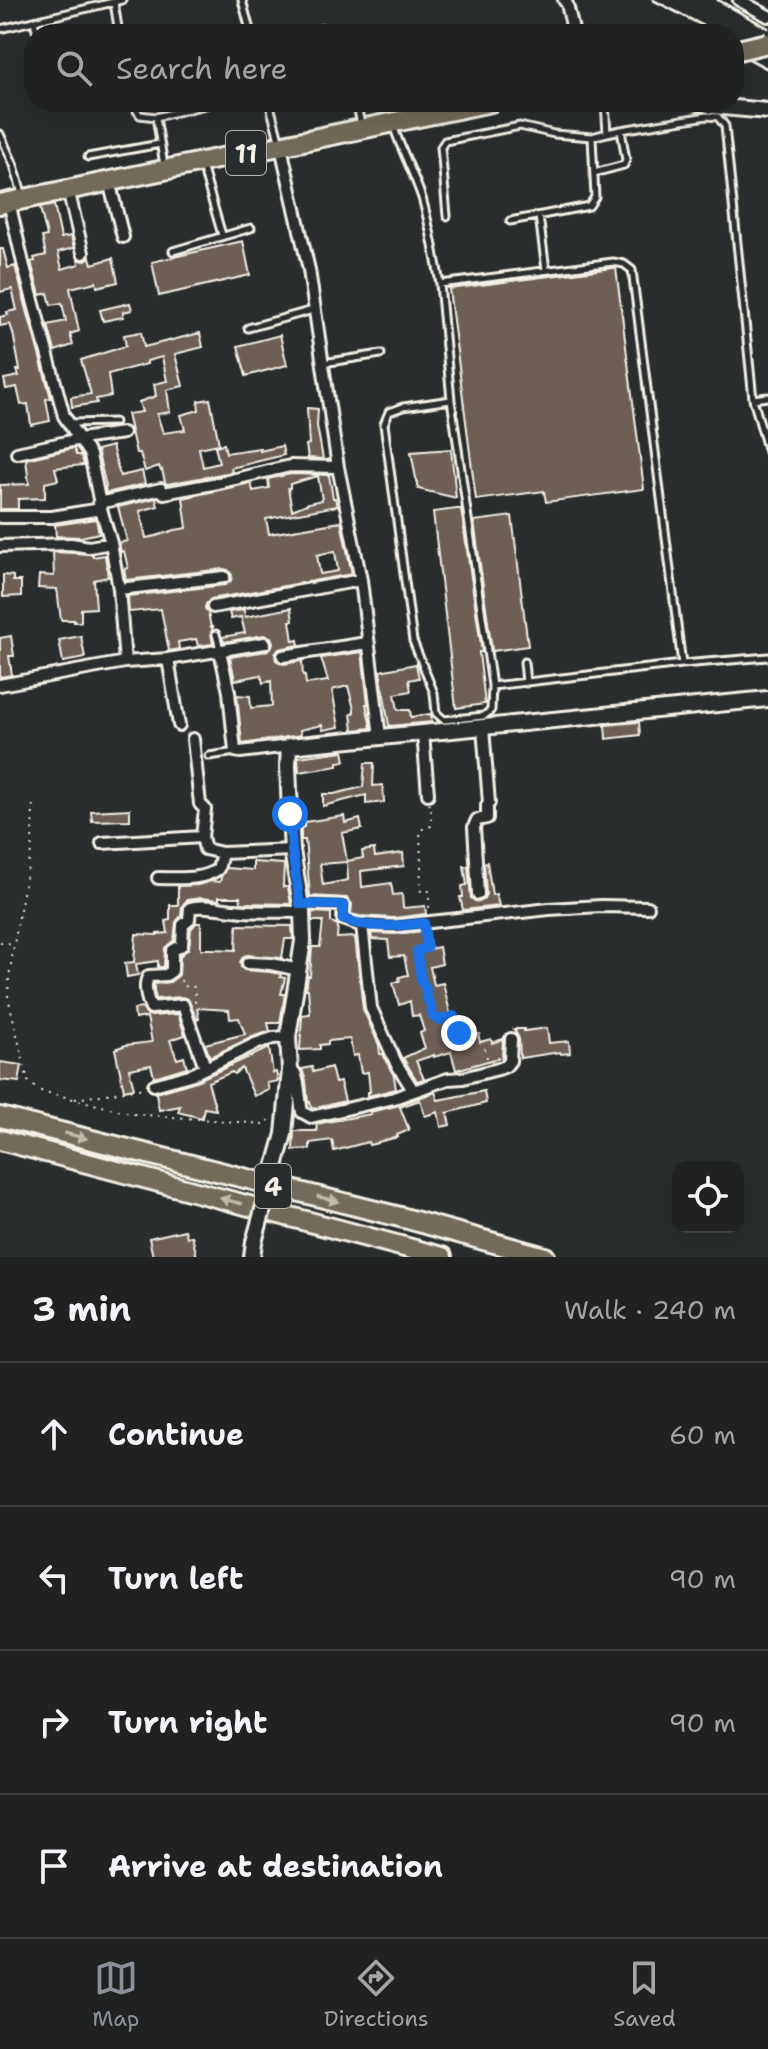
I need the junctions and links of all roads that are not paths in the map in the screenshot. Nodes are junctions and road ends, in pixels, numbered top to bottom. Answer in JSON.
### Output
{"nodes":[{"id":1,"x":122,"y":0,"type":"edge"},
{"id":2,"x":242,"y":0,"type":"edge"},
{"id":3,"x":564,"y":0,"type":"edge"},
{"id":4,"x":739,"y":0,"type":"edge"},
{"id":5,"x":114,"y":2,"type":"edge"},
{"id":6,"x":768,"y":16,"type":"edge"},
{"id":7,"x":34,"y":21,"type":"junction"},
{"id":8,"x":35,"y":24,"type":"edge"},
{"id":9,"x":117,"y":24,"type":"edge"},
{"id":10,"x":248,"y":24,"type":"edge"},
{"id":11,"x":572,"y":24,"type":"edge"},
{"id":12,"x":0,"y":29,"type":"edge"},
{"id":13,"x":768,"y":43,"type":"edge"},
{"id":14,"x":744,"y":49,"type":"edge"},
{"id":15,"x":744,"y":109,"type":"edge"},
{"id":16,"x":768,"y":111,"type":"edge"},
{"id":17,"x":138,"y":112,"type":"edge"},
{"id":18,"x":177,"y":112,"type":"edge"},
{"id":19,"x":272,"y":112,"type":"edge"},
{"id":20,"x":358,"y":112,"type":"edge"},
{"id":21,"x":444,"y":112,"type":"edge"},
{"id":22,"x":606,"y":112,"type":"edge"},
{"id":23,"x":156,"y":117,"type":"junction"},
{"id":24,"x":393,"y":123,"type":"junction"},
{"id":25,"x":362,"y":129,"type":"junction"},
{"id":26,"x":621,"y":130,"type":"junction"},
{"id":27,"x":607,"y":133,"type":"junction"},
{"id":28,"x":0,"y":134,"type":"edge"},
{"id":29,"x":592,"y":137,"type":"junction"},
{"id":30,"x":160,"y":144,"type":"junction"},
{"id":31,"x":281,"y":147,"type":"junction"},
{"id":32,"x":88,"y":157,"type":"dead end"},
{"id":33,"x":201,"y":161,"type":"junction"},
{"id":34,"x":165,"y":169,"type":"junction"},
{"id":35,"x":594,"y":173,"type":"junction"},
{"id":36,"x":109,"y":181,"type":"junction"},
{"id":37,"x":68,"y":189,"type":"junction"},
{"id":38,"x":11,"y":201,"type":"edge"},
{"id":39,"x":447,"y":216,"type":"dead end"},
{"id":40,"x":539,"y":216,"type":"junction"},
{"id":41,"x":510,"y":221,"type":"dead end"},
{"id":42,"x":251,"y":228,"type":"dead end"},
{"id":43,"x":222,"y":235,"type":"junction"},
{"id":44,"x":123,"y":237,"type":"dead end"},
{"id":45,"x":173,"y":251,"type":"dead end"},
{"id":46,"x":83,"y":253,"type":"dead end"},
{"id":47,"x":546,"y":270,"type":"junction"},
{"id":48,"x":440,"y":284,"type":"junction"},
{"id":49,"x":314,"y":309,"type":"junction"},
{"id":50,"x":248,"y":328,"type":"dead end"},
{"id":51,"x":381,"y":354,"type":"dead end"},
{"id":52,"x":322,"y":363,"type":"junction"},
{"id":53,"x":768,"y":397,"type":"edge"},
{"id":54,"x":753,"y":399,"type":"junction"},
{"id":55,"x":451,"y":400,"type":"junction"},
{"id":56,"x":114,"y":422,"type":"dead end"},
{"id":57,"x":68,"y":423,"type":"junction"},
{"id":58,"x":123,"y":433,"type":"dead end"},
{"id":59,"x":80,"y":439,"type":"junction"},
{"id":60,"x":768,"y":452,"type":"edge"},
{"id":61,"x":17,"y":453,"type":"dead end"},
{"id":62,"x":338,"y":467,"type":"junction"},
{"id":63,"x":176,"y":486,"type":"dead end"},
{"id":64,"x":161,"y":489,"type":"junction"},
{"id":65,"x":100,"y":506,"type":"junction"},
{"id":66,"x":0,"y":517,"type":"edge"},
{"id":67,"x":111,"y":543,"type":"junction"},
{"id":68,"x":0,"y":546,"type":"edge"},
{"id":69,"x":224,"y":577,"type":"dead end"},
{"id":70,"x":361,"y":580,"type":"junction"},
{"id":71,"x":119,"y":589,"type":"junction"},
{"id":72,"x":213,"y":607,"type":"dead end"},
{"id":73,"x":216,"y":634,"type":"dead end"},
{"id":74,"x":265,"y":643,"type":"dead end"},
{"id":75,"x":367,"y":643,"type":"junction"},
{"id":76,"x":220,"y":651,"type":"junction"},
{"id":77,"x":283,"y":656,"type":"dead end"},
{"id":78,"x":768,"y":657,"type":"edge"},
{"id":79,"x":168,"y":659,"type":"junction"},
{"id":80,"x":125,"y":662,"type":"junction"},
{"id":81,"x":524,"y":662,"type":"dead end"},
{"id":82,"x":682,"y":664,"type":"junction"},
{"id":83,"x":526,"y":683,"type":"junction"},
{"id":84,"x":0,"y":685,"type":"edge"},
{"id":85,"x":492,"y":686,"type":"junction"},
{"id":86,"x":768,"y":699,"type":"edge"},
{"id":87,"x":179,"y":725,"type":"dead end"},
{"id":88,"x":483,"y":727,"type":"junction"},
{"id":89,"x":423,"y":733,"type":"junction"},
{"id":90,"x":380,"y":737,"type":"junction"},
{"id":91,"x":193,"y":739,"type":"dead end"},
{"id":92,"x":289,"y":746,"type":"junction"},
{"id":93,"x":236,"y":752,"type":"junction"},
{"id":94,"x":209,"y":756,"type":"dead end"},
{"id":95,"x":428,"y":794,"type":"road end"},
{"id":96,"x":202,"y":837,"type":"junction"},
{"id":97,"x":102,"y":843,"type":"dead end"},
{"id":98,"x":292,"y":850,"type":"junction"},
{"id":99,"x":222,"y":853,"type":"junction"},
{"id":100,"x":158,"y":878,"type":"dead end"},
{"id":101,"x":478,"y":894,"type":"dead end"},
{"id":102,"x":648,"y":907,"type":"dead end"},
{"id":103,"x":301,"y":908,"type":"junction"},
{"id":104,"x":362,"y":925,"type":"junction"},
{"id":105,"x":248,"y":963,"type":"dead end"},
{"id":106,"x":299,"y":970,"type":"junction"},
{"id":107,"x":288,"y":1037,"type":"junction"},
{"id":108,"x":511,"y":1039,"type":"dead end"},
{"id":109,"x":205,"y":1067,"type":"junction"},
{"id":110,"x":290,"y":1070,"type":"junction"},
{"id":111,"x":154,"y":1085,"type":"road end"},
{"id":112,"x":413,"y":1090,"type":"junction"},
{"id":113,"x":0,"y":1117,"type":"edge"},
{"id":114,"x":0,"y":1140,"type":"edge"},
{"id":115,"x":253,"y":1249,"type":"edge"},
{"id":116,"x":442,"y":1257,"type":"edge"},
{"id":117,"x":545,"y":1257,"type":"edge"}],
"edges":[{"from":1,"to":5,"type":"lane"},
{"from":2,"to":10,"type":"lane"},
{"from":3,"to":11,"type":"street"},
{"from":4,"to":6,"type":"street"},
{"from":5,"to":7,"type":"lane"},
{"from":5,"to":9,"type":"lane"},
{"from":7,"to":8,"type":"lane"},
{"from":7,"to":12,"type":"lane"},
{"from":13,"to":14,"type":"highway","bridge":true},
{"from":15,"to":16,"type":"street"},
{"from":17,"to":23,"type":"lane"},
{"from":18,"to":23,"type":"lane"},
{"from":19,"to":31,"type":"lane"},
{"from":20,"to":25,"type":"lane"},
{"from":21,"to":24,"type":"highway","number":"11"},
{"from":22,"to":27,"type":"lane"},
{"from":23,"to":30,"type":"lane"},
{"from":24,"to":25,"type":"highway","number":"11"},
{"from":24,"to":48,"type":"lane"},
{"from":25,"to":31,"type":"highway","number":"11"},
{"from":26,"to":27,"type":"lane"},
{"from":26,"to":35,"type":"lane"},
{"from":26,"to":54,"type":"lane"},
{"from":27,"to":29,"type":"lane"},
{"from":28,"to":38,"type":"lane"},
{"from":29,"to":35,"type":"lane"},
{"from":29,"to":39,"type":"lane"},
{"from":30,"to":32,"type":"lane"},
{"from":30,"to":34,"type":"lane"},
{"from":31,"to":33,"type":"highway","number":"11"},
{"from":31,"to":49,"type":"street"},
{"from":33,"to":34,"type":"highway","number":"11"},
{"from":33,"to":43,"type":"lane"},
{"from":34,"to":36,"type":"highway","number":"11"},
{"from":35,"to":40,"type":"lane"},
{"from":36,"to":37,"type":"highway","number":"11"},
{"from":36,"to":44,"type":"street"},
{"from":37,"to":38,"type":"highway","number":"11"},
{"from":37,"to":46,"type":"street"},
{"from":38,"to":57,"type":"street"},
{"from":40,"to":41,"type":"lane"},
{"from":40,"to":47,"type":"lane"},
{"from":42,"to":43,"type":"lane"},
{"from":43,"to":45,"type":"lane"},
{"from":47,"to":48,"type":"lane"},
{"from":47,"to":82,"type":"lane"},
{"from":48,"to":55,"type":"lane"},
{"from":49,"to":50,"type":"lane"},
{"from":49,"to":52,"type":"street"},
{"from":51,"to":52,"type":"lane"},
{"from":52,"to":62,"type":"street"},
{"from":53,"to":54,"type":"lane"},
{"from":54,"to":60,"type":"lane"},
{"from":55,"to":85,"type":"lane"},
{"from":55,"to":85,"type":"lane"},
{"from":56,"to":57,"type":"lane"},
{"from":57,"to":59,"type":"street"},
{"from":58,"to":59,"type":"street"},
{"from":59,"to":61,"type":"street"},
{"from":59,"to":65,"type":"street"},
{"from":62,"to":64,"type":"street"},
{"from":62,"to":70,"type":"street"},
{"from":63,"to":64,"type":"lane"},
{"from":64,"to":65,"type":"street"},
{"from":65,"to":66,"type":"street"},
{"from":65,"to":67,"type":"street"},
{"from":67,"to":68,"type":"street"},
{"from":67,"to":71,"type":"street"},
{"from":69,"to":71,"type":"street"},
{"from":70,"to":72,"type":"street"},
{"from":70,"to":75,"type":"street"},
{"from":71,"to":80,"type":"street"},
{"from":73,"to":76,"type":"lane"},
{"from":74,"to":76,"type":"street"},
{"from":75,"to":77,"type":"street"},
{"from":75,"to":90,"type":"street"},
{"from":76,"to":79,"type":"street"},
{"from":76,"to":93,"type":"street"},
{"from":78,"to":82,"type":"lane"},
{"from":79,"to":80,"type":"street"},
{"from":79,"to":87,"type":"street"},
{"from":80,"to":84,"type":"street"},
{"from":81,"to":83,"type":"lane"},
{"from":82,"to":83,"type":"lane"},
{"from":83,"to":85,"type":"lane"},
{"from":86,"to":88,"type":"street"},
{"from":88,"to":89,"type":"street"},
{"from":88,"to":101,"type":"street"},
{"from":89,"to":90,"type":"street"},
{"from":89,"to":95,"type":"street"},
{"from":90,"to":92,"type":"street"},
{"from":91,"to":96,"type":"street"},
{"from":92,"to":93,"type":"street"},
{"from":92,"to":98,"type":"street"},
{"from":93,"to":94,"type":"lane"},
{"from":96,"to":97,"type":"street"},
{"from":96,"to":99,"type":"street"},
{"from":98,"to":99,"type":"street"},
{"from":98,"to":103,"type":"street"},
{"from":99,"to":100,"type":"street"},
{"from":102,"to":104,"type":"street"},
{"from":103,"to":104,"type":"street"},
{"from":103,"to":106,"type":"street"},
{"from":103,"to":109,"type":"street"},
{"from":104,"to":112,"type":"street"},
{"from":105,"to":106,"type":"street"},
{"from":106,"to":107,"type":"street"},
{"from":107,"to":109,"type":"street"},
{"from":107,"to":110,"type":"street"},
{"from":108,"to":112,"type":"street"},
{"from":109,"to":111,"type":"street"},
{"from":110,"to":112,"type":"street"},
{"from":110,"to":115,"type":"street","bridge":true},
{"from":113,"to":117,"type":"highway","number":"4","one_way":true},
{"from":116,"to":114,"type":"highway","number":"4","one_way":true}]}
